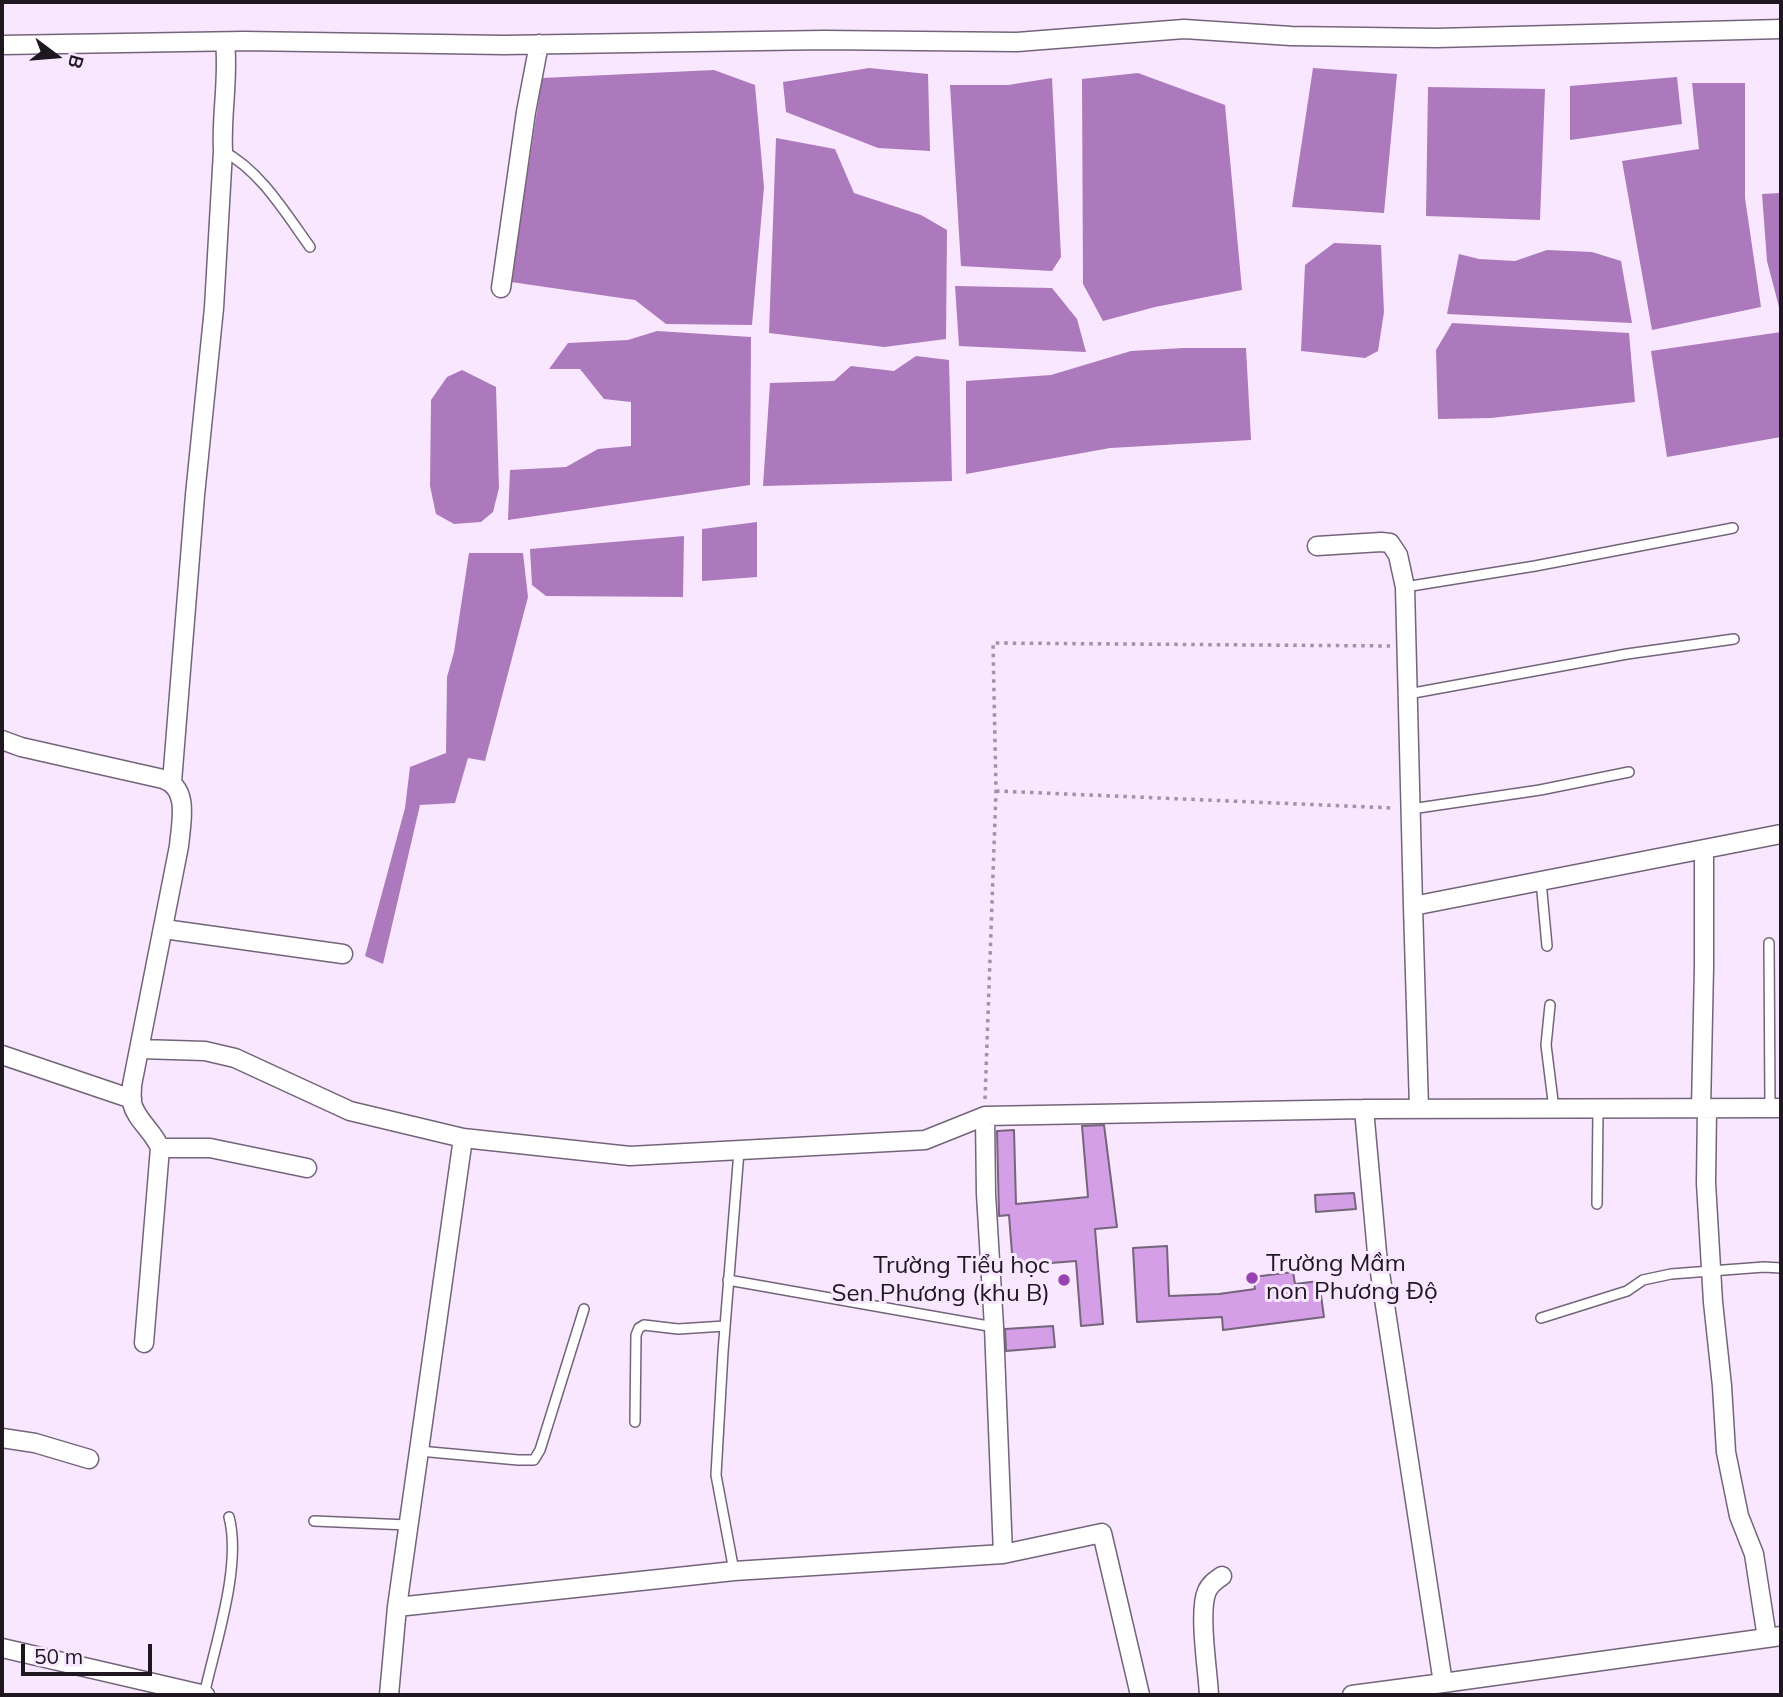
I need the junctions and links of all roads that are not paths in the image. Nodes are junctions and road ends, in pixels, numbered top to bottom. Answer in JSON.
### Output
{"nodes":[{"id":1,"x":1781,"y":29,"type":"edge"},
{"id":2,"x":225,"y":42,"type":"junction"},
{"id":3,"x":2,"y":44,"type":"edge"},
{"id":4,"x":539,"y":44,"type":"junction"},
{"id":5,"x":223,"y":151,"type":"junction"},
{"id":6,"x":310,"y":247,"type":"dead end"},
{"id":7,"x":501,"y":288,"type":"dead end"},
{"id":8,"x":1733,"y":528,"type":"dead end"},
{"id":9,"x":1317,"y":546,"type":"dead end"},
{"id":10,"x":1405,"y":587,"type":"junction"},
{"id":11,"x":1734,"y":639,"type":"dead end"},
{"id":12,"x":1408,"y":694,"type":"junction"},
{"id":13,"x":2,"y":740,"type":"edge"},
{"id":14,"x":1629,"y":772,"type":"dead end"},
{"id":15,"x":172,"y":782,"type":"junction"},
{"id":16,"x":1411,"y":808,"type":"junction"},
{"id":17,"x":1781,"y":834,"type":"edge"},
{"id":18,"x":1704,"y":850,"type":"junction"},
{"id":19,"x":1541,"y":881,"type":"junction"},
{"id":20,"x":1413,"y":906,"type":"junction"},
{"id":21,"x":163,"y":929,"type":"junction"},
{"id":22,"x":1769,"y":943,"type":"dead end"},
{"id":23,"x":1547,"y":946,"type":"dead end"},
{"id":24,"x":343,"y":954,"type":"dead end"},
{"id":25,"x":1550,"y":1005,"type":"dead end"},
{"id":26,"x":140,"y":1049,"type":"junction"},
{"id":27,"x":2,"y":1055,"type":"edge"},
{"id":28,"x":132,"y":1099,"type":"junction"},
{"id":29,"x":1419,"y":1108,"type":"junction"},
{"id":30,"x":1776,"y":1108,"type":"edge"},
{"id":31,"x":1364,"y":1109,"type":"junction"},
{"id":32,"x":1554,"y":1109,"type":"junction"},
{"id":33,"x":1704,"y":1109,"type":"junction"},
{"id":34,"x":1598,"y":1110,"type":"junction"},
{"id":35,"x":985,"y":1116,"type":"junction"},
{"id":36,"x":463,"y":1138,"type":"junction"},
{"id":37,"x":160,"y":1148,"type":"junction"},
{"id":38,"x":739,"y":1151,"type":"junction"},
{"id":39,"x":307,"y":1168,"type":"dead end"},
{"id":40,"x":1597,"y":1204,"type":"dead end"},
{"id":41,"x":1781,"y":1268,"type":"edge"},
{"id":42,"x":1711,"y":1271,"type":"junction"},
{"id":43,"x":729,"y":1280,"type":"junction"},
{"id":44,"x":584,"y":1309,"type":"dead end"},
{"id":45,"x":1541,"y":1318,"type":"dead end"},
{"id":46,"x":725,"y":1326,"type":"junction"},
{"id":47,"x":994,"y":1327,"type":"junction"},
{"id":48,"x":144,"y":1343,"type":"dead end"},
{"id":49,"x":635,"y":1422,"type":"dead end"},
{"id":50,"x":2,"y":1438,"type":"edge"},
{"id":51,"x":419,"y":1451,"type":"junction"},
{"id":52,"x":89,"y":1459,"type":"dead end"},
{"id":53,"x":229,"y":1517,"type":"dead end"},
{"id":54,"x":314,"y":1521,"type":"dead end"},
{"id":55,"x":408,"y":1525,"type":"junction"},
{"id":56,"x":1003,"y":1554,"type":"junction"},
{"id":57,"x":734,"y":1572,"type":"junction"},
{"id":58,"x":1222,"y":1576,"type":"dead end"},
{"id":59,"x":397,"y":1607,"type":"junction"},
{"id":60,"x":1774,"y":1637,"type":"edge"},
{"id":61,"x":2,"y":1647,"type":"edge"},
{"id":62,"x":1443,"y":1683,"type":"junction"},
{"id":63,"x":204,"y":1695,"type":"edge"},
{"id":64,"x":389,"y":1695,"type":"edge"},
{"id":65,"x":1139,"y":1695,"type":"edge"},
{"id":66,"x":1209,"y":1695,"type":"edge"},
{"id":67,"x":1352,"y":1695,"type":"edge"}],
"edges":[{"from":1,"to":4,"type":"street"},
{"from":2,"to":3,"type":"street"},
{"from":2,"to":4,"type":"street"},
{"from":2,"to":5,"type":"street"},
{"from":4,"to":7,"type":"street"},
{"from":5,"to":6,"type":"lane"},
{"from":5,"to":15,"type":"street"},
{"from":8,"to":10,"type":"lane"},
{"from":9,"to":10,"type":"street"},
{"from":10,"to":12,"type":"street"},
{"from":11,"to":12,"type":"lane"},
{"from":12,"to":16,"type":"street"},
{"from":13,"to":15,"type":"street"},
{"from":14,"to":16,"type":"lane"},
{"from":15,"to":21,"type":"street"},
{"from":16,"to":20,"type":"street"},
{"from":17,"to":18,"type":"street"},
{"from":18,"to":19,"type":"street"},
{"from":18,"to":33,"type":"street"},
{"from":19,"to":20,"type":"street"},
{"from":19,"to":23,"type":"lane"},
{"from":20,"to":29,"type":"street"},
{"from":21,"to":24,"type":"street"},
{"from":21,"to":26,"type":"street"},
{"from":22,"to":30,"type":"lane"},
{"from":25,"to":32,"type":"lane"},
{"from":26,"to":28,"type":"street"},
{"from":26,"to":36,"type":"street"},
{"from":27,"to":28,"type":"street"},
{"from":28,"to":37,"type":"street"},
{"from":29,"to":31,"type":"street"},
{"from":29,"to":32,"type":"street"},
{"from":30,"to":33,"type":"street"},
{"from":31,"to":35,"type":"street"},
{"from":31,"to":62,"type":"street"},
{"from":32,"to":34,"type":"street"},
{"from":33,"to":34,"type":"street"},
{"from":33,"to":42,"type":"street"},
{"from":34,"to":40,"type":"lane"},
{"from":35,"to":38,"type":"street"},
{"from":35,"to":47,"type":"street"},
{"from":36,"to":38,"type":"street"},
{"from":36,"to":51,"type":"street"},
{"from":37,"to":39,"type":"street"},
{"from":37,"to":48,"type":"street"},
{"from":38,"to":43,"type":"lane"},
{"from":41,"to":42,"type":"lane"},
{"from":42,"to":45,"type":"lane"},
{"from":42,"to":60,"type":"street"},
{"from":43,"to":46,"type":"lane"},
{"from":43,"to":47,"type":"lane"},
{"from":44,"to":51,"type":"lane"},
{"from":46,"to":49,"type":"lane"},
{"from":46,"to":57,"type":"lane"},
{"from":47,"to":56,"type":"street"},
{"from":50,"to":52,"type":"street"},
{"from":51,"to":55,"type":"street"},
{"from":53,"to":63,"type":"lane"},
{"from":54,"to":55,"type":"lane"},
{"from":55,"to":59,"type":"street"},
{"from":56,"to":57,"type":"street"},
{"from":56,"to":65,"type":"street"},
{"from":57,"to":59,"type":"street"},
{"from":58,"to":66,"type":"street"},
{"from":59,"to":64,"type":"street"},
{"from":60,"to":62,"type":"street"},
{"from":61,"to":63,"type":"street"},
{"from":62,"to":67,"type":"street"}]}
